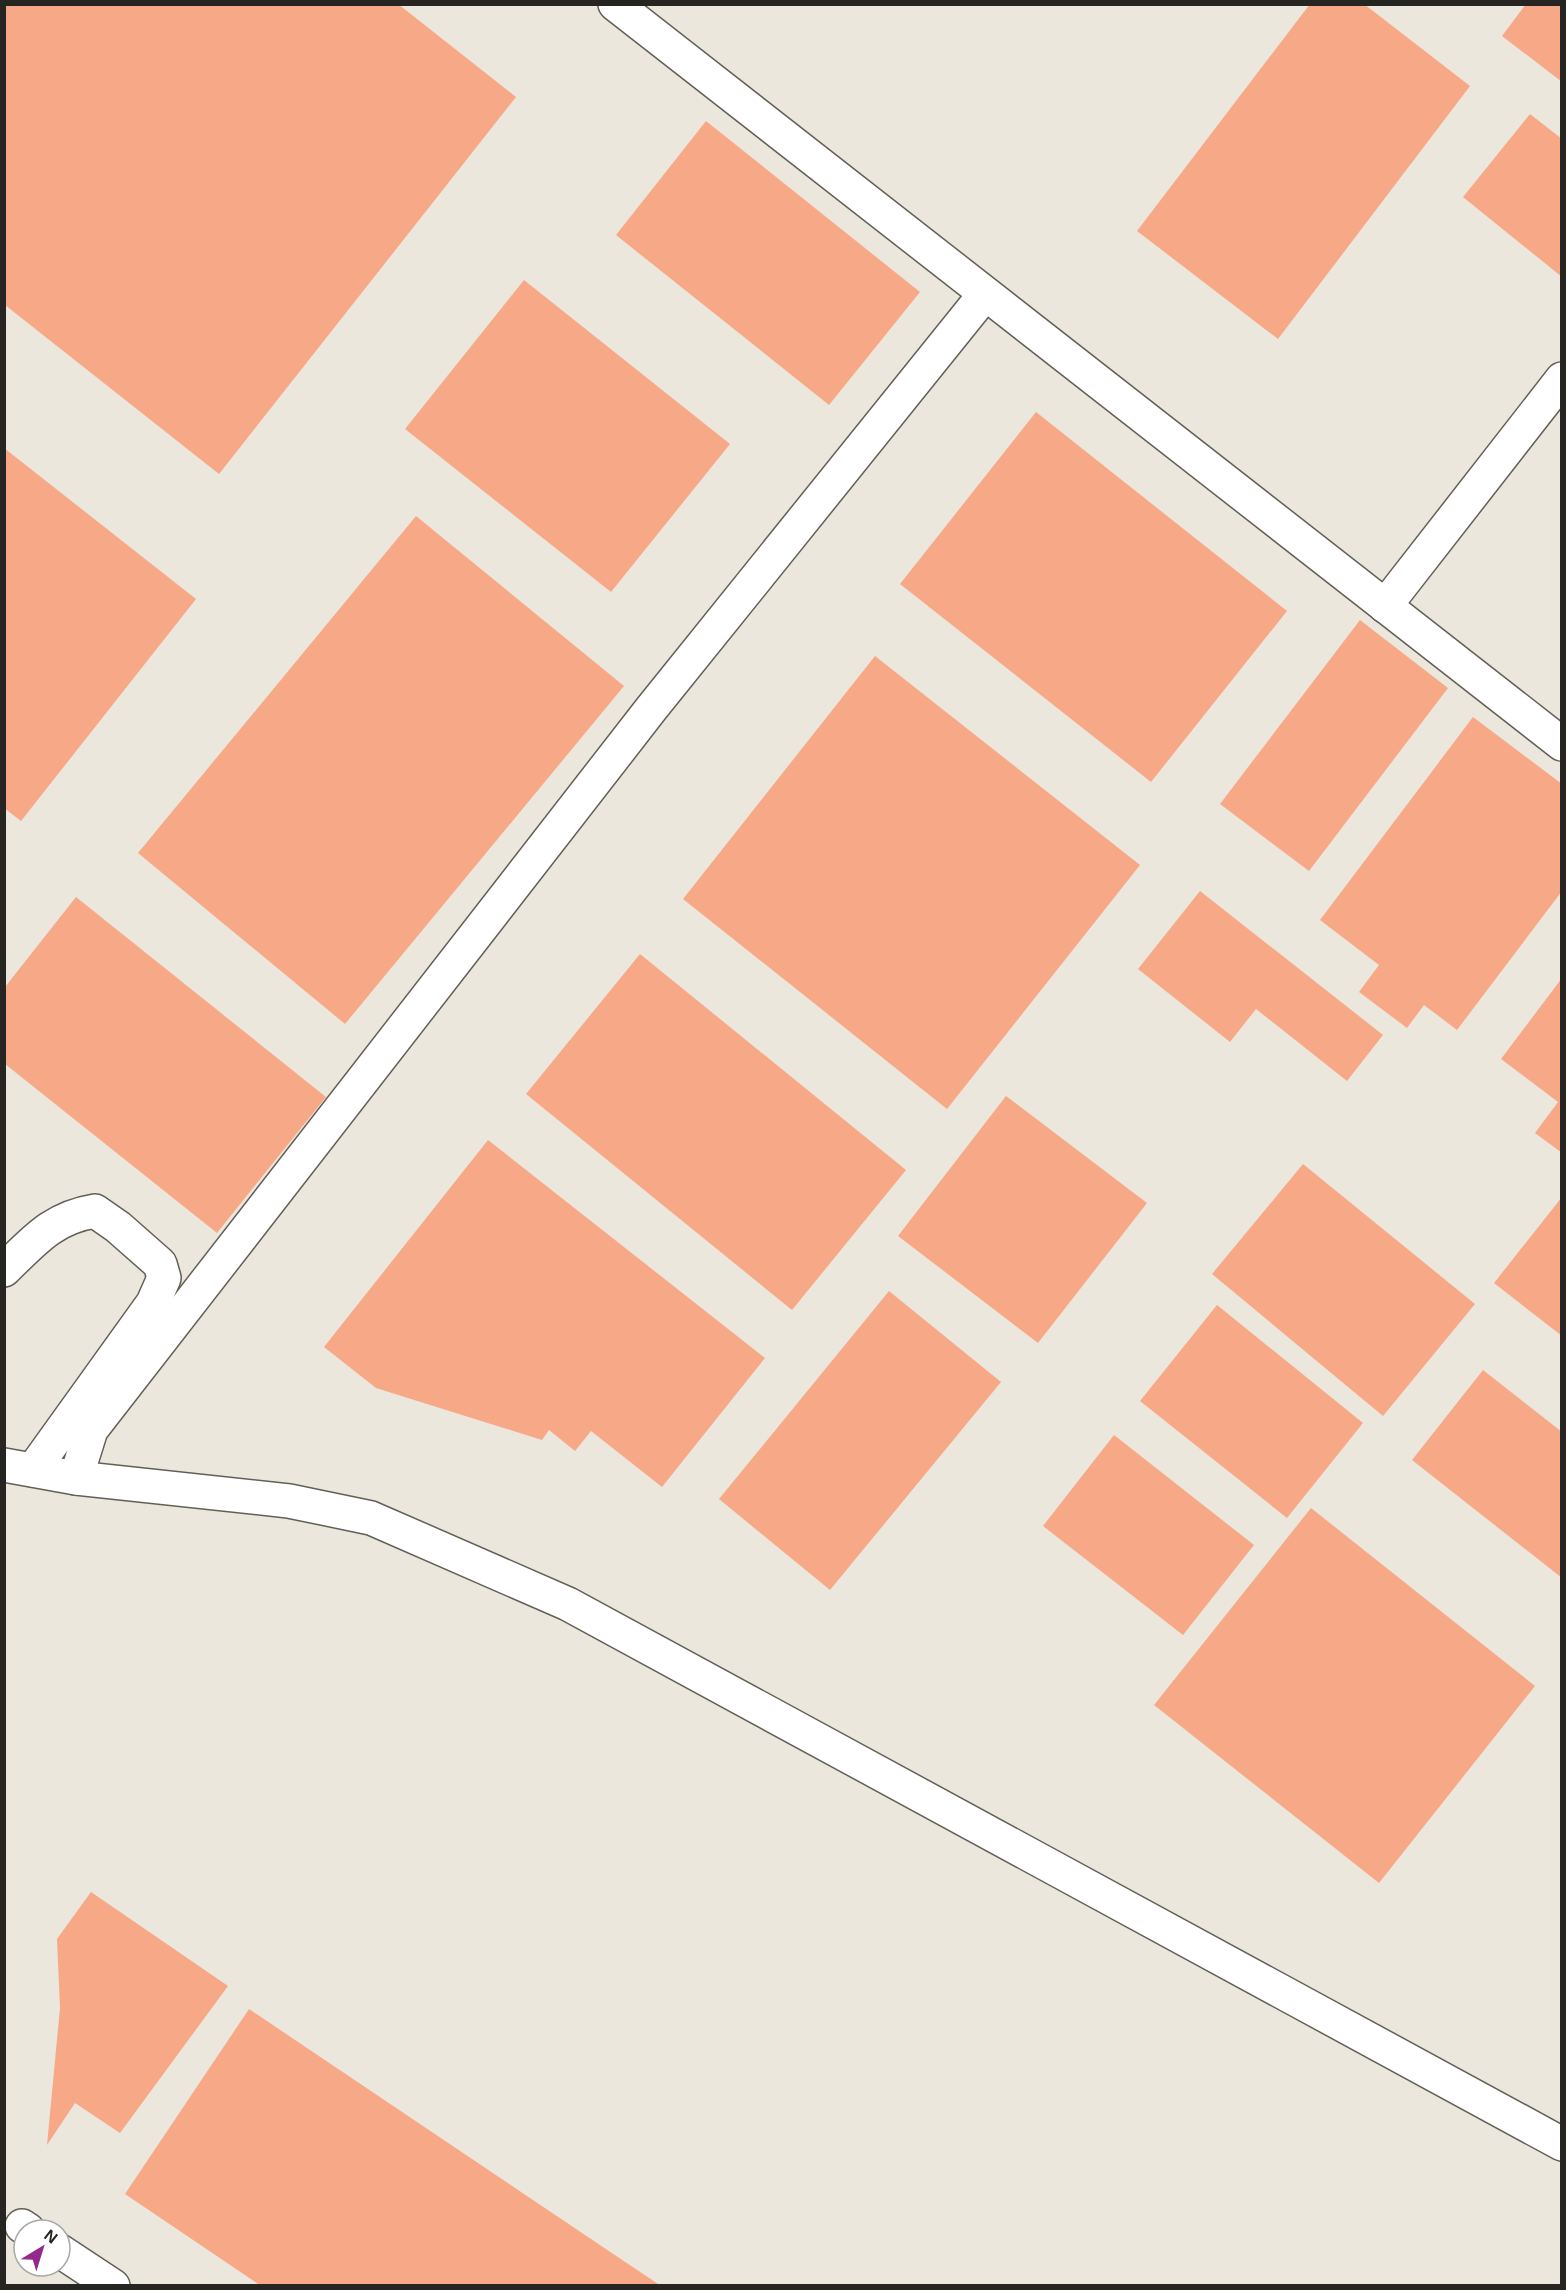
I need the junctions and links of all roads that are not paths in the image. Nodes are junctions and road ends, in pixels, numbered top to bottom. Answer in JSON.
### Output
{"nodes":[{"id":1,"x":615,"y":4,"type":"edge"},
{"id":2,"x":985,"y":294,"type":"junction"},
{"id":3,"x":1562,"y":379,"type":"edge"},
{"id":4,"x":1385,"y":606,"type":"junction"},
{"id":5,"x":1562,"y":744,"type":"edge"},
{"id":6,"x":4,"y":1270,"type":"edge"},
{"id":7,"x":19,"y":1467,"type":"edge"},
{"id":8,"x":76,"y":1478,"type":"junction"},
{"id":9,"x":1562,"y":2145,"type":"edge"},
{"id":10,"x":72,"y":2259,"type":"edge"},
{"id":11,"x":113,"y":2286,"type":"edge"}],
"edges":[{"from":1,"to":2,"type":"street"},
{"from":2,"to":4,"type":"street"},
{"from":2,"to":8,"type":"street"},
{"from":3,"to":4,"type":"street"},
{"from":4,"to":5,"type":"street"},
{"from":6,"to":7,"type":"street"},
{"from":7,"to":8,"type":"street"},
{"from":8,"to":9,"type":"street"},
{"from":10,"to":11,"type":"street"}]}
